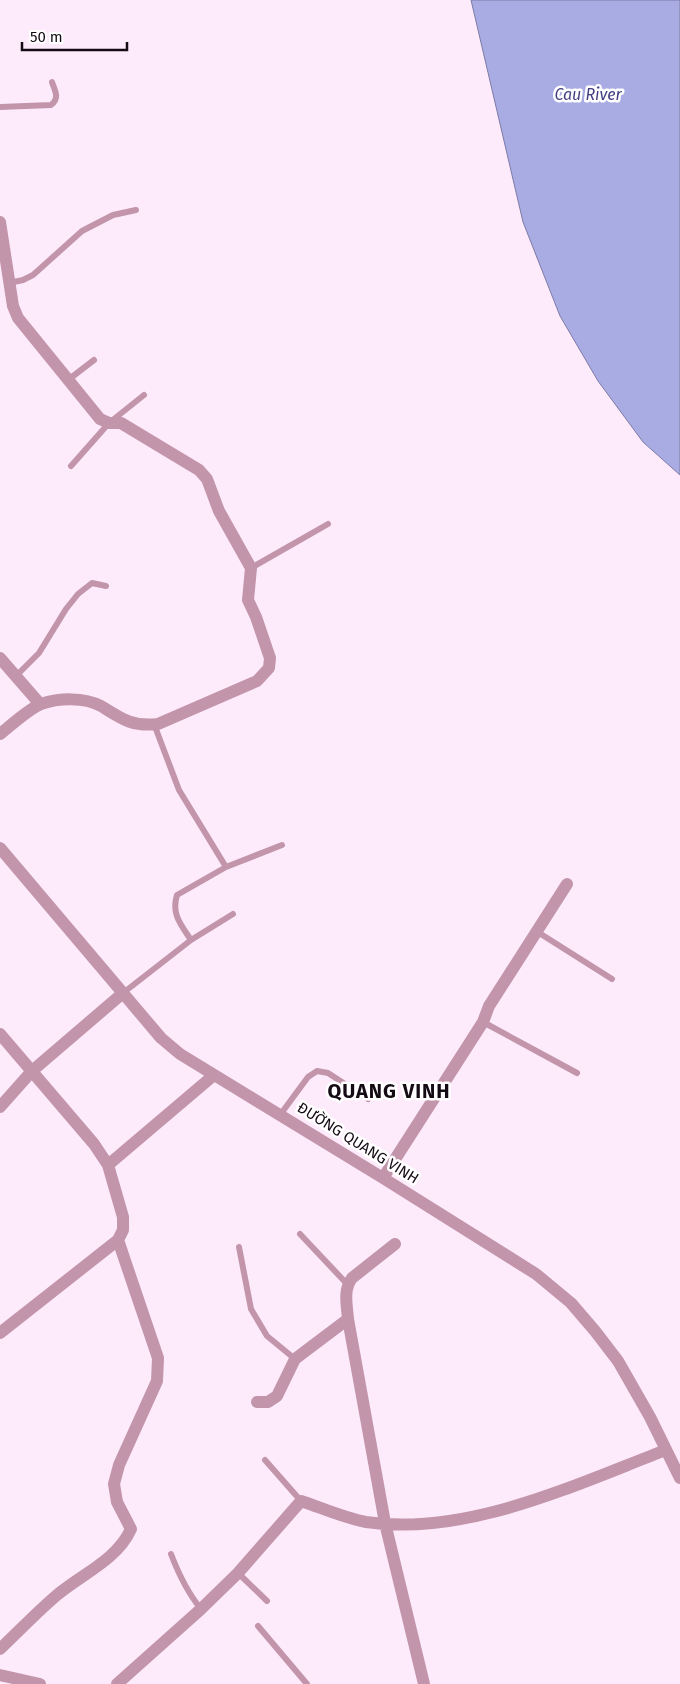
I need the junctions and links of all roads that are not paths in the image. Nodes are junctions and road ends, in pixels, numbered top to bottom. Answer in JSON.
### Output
{"nodes":[{"id":1,"x":52,"y":82,"type":"dead end"},
{"id":2,"x":0,"y":107,"type":"edge"},
{"id":3,"x":136,"y":210,"type":"dead end"},
{"id":4,"x":0,"y":222,"type":"edge"},
{"id":5,"x":10,"y":283,"type":"junction"},
{"id":6,"x":94,"y":360,"type":"dead end"},
{"id":7,"x":68,"y":380,"type":"junction"},
{"id":8,"x":144,"y":395,"type":"dead end"},
{"id":9,"x":110,"y":423,"type":"junction"},
{"id":10,"x":72,"y":466,"type":"dead end"},
{"id":11,"x":328,"y":524,"type":"dead end"},
{"id":12,"x":251,"y":568,"type":"junction"},
{"id":13,"x":106,"y":586,"type":"dead end"},
{"id":14,"x":0,"y":658,"type":"edge"},
{"id":15,"x":16,"y":676,"type":"junction"},
{"id":16,"x":40,"y":704,"type":"junction"},
{"id":17,"x":154,"y":724,"type":"junction"},
{"id":18,"x":0,"y":734,"type":"edge"},
{"id":19,"x":282,"y":845,"type":"dead end"},
{"id":20,"x":0,"y":848,"type":"edge"},
{"id":21,"x":226,"y":866,"type":"junction"},
{"id":22,"x":567,"y":884,"type":"dead end"},
{"id":23,"x":233,"y":914,"type":"dead end"},
{"id":24,"x":536,"y":932,"type":"junction"},
{"id":25,"x":191,"y":940,"type":"junction"},
{"id":26,"x":612,"y":979,"type":"dead end"},
{"id":27,"x":123,"y":993,"type":"junction"},
{"id":28,"x":483,"y":1022,"type":"junction"},
{"id":29,"x":0,"y":1034,"type":"edge"},
{"id":30,"x":32,"y":1071,"type":"junction"},
{"id":31,"x":577,"y":1073,"type":"dead end"},
{"id":32,"x":214,"y":1075,"type":"junction"},
{"id":33,"x":368,"y":1099,"type":"dead end"},
{"id":34,"x":0,"y":1107,"type":"edge"},
{"id":35,"x":280,"y":1115,"type":"junction"},
{"id":36,"x":108,"y":1165,"type":"junction"},
{"id":37,"x":383,"y":1178,"type":"junction"},
{"id":38,"x":300,"y":1234,"type":"dead end"},
{"id":39,"x":118,"y":1240,"type":"junction"},
{"id":40,"x":395,"y":1244,"type":"dead end"},
{"id":41,"x":239,"y":1247,"type":"dead end"},
{"id":42,"x":348,"y":1285,"type":"junction"},
{"id":43,"x":348,"y":1319,"type":"junction"},
{"id":44,"x":0,"y":1333,"type":"edge"},
{"id":45,"x":295,"y":1359,"type":"junction"},
{"id":46,"x":257,"y":1402,"type":"dead end"},
{"id":47,"x":666,"y":1450,"type":"junction"},
{"id":48,"x":265,"y":1460,"type":"dead end"},
{"id":49,"x":680,"y":1478,"type":"edge"},
{"id":50,"x":301,"y":1501,"type":"junction"},
{"id":51,"x":385,"y":1523,"type":"junction"},
{"id":52,"x":171,"y":1554,"type":"dead end"},
{"id":53,"x":238,"y":1573,"type":"junction"},
{"id":54,"x":267,"y":1601,"type":"dead end"},
{"id":55,"x":201,"y":1609,"type":"junction"},
{"id":56,"x":258,"y":1626,"type":"dead end"},
{"id":57,"x":0,"y":1649,"type":"edge"},
{"id":58,"x":0,"y":1675,"type":"edge"},
{"id":59,"x":40,"y":1684,"type":"edge"},
{"id":60,"x":117,"y":1684,"type":"edge"},
{"id":61,"x":307,"y":1684,"type":"edge"},
{"id":62,"x":424,"y":1684,"type":"edge"}],
"edges":[{"from":1,"to":2,"type":"lane"},
{"from":3,"to":5,"type":"lane"},
{"from":4,"to":5,"type":"street"},
{"from":5,"to":7,"type":"street"},
{"from":6,"to":7,"type":"lane"},
{"from":7,"to":9,"type":"street"},
{"from":8,"to":9,"type":"lane"},
{"from":9,"to":10,"type":"lane"},
{"from":9,"to":12,"type":"street"},
{"from":11,"to":12,"type":"lane"},
{"from":12,"to":17,"type":"street"},
{"from":13,"to":15,"type":"lane"},
{"from":14,"to":15,"type":"street"},
{"from":15,"to":16,"type":"street"},
{"from":16,"to":17,"type":"street"},
{"from":16,"to":18,"type":"street"},
{"from":17,"to":21,"type":"lane"},
{"from":19,"to":21,"type":"lane"},
{"from":20,"to":27,"type":"street","name":"ĐƯỜNG QUANG VINH"},
{"from":21,"to":25,"type":"lane"},
{"from":22,"to":24,"type":"street"},
{"from":23,"to":25,"type":"lane"},
{"from":24,"to":26,"type":"lane"},
{"from":24,"to":28,"type":"street"},
{"from":25,"to":27,"type":"lane"},
{"from":27,"to":30,"type":"street"},
{"from":27,"to":32,"type":"street","name":"ĐƯỜNG QUANG VINH"},
{"from":28,"to":31,"type":"lane"},
{"from":28,"to":37,"type":"street"},
{"from":29,"to":30,"type":"street"},
{"from":30,"to":34,"type":"street"},
{"from":30,"to":36,"type":"street"},
{"from":32,"to":35,"type":"street","name":"ĐƯỜNG QUANG VINH"},
{"from":32,"to":36,"type":"street"},
{"from":33,"to":35,"type":"lane"},
{"from":35,"to":37,"type":"street","name":"ĐƯỜNG QUANG VINH"},
{"from":36,"to":39,"type":"street"},
{"from":37,"to":47,"type":"street","name":"ĐƯỜNG QUANG VINH"},
{"from":38,"to":42,"type":"lane"},
{"from":39,"to":44,"type":"street"},
{"from":39,"to":57,"type":"street"},
{"from":40,"to":42,"type":"street"},
{"from":41,"to":45,"type":"lane"},
{"from":42,"to":43,"type":"street"},
{"from":43,"to":45,"type":"street"},
{"from":43,"to":51,"type":"street"},
{"from":45,"to":46,"type":"street"},
{"from":47,"to":49,"type":"street","name":"ĐƯỜNG QUANG VINH"},
{"from":47,"to":51,"type":"street"},
{"from":48,"to":50,"type":"lane"},
{"from":50,"to":51,"type":"street"},
{"from":50,"to":53,"type":"street"},
{"from":51,"to":62,"type":"street"},
{"from":52,"to":55,"type":"lane"},
{"from":53,"to":54,"type":"lane"},
{"from":53,"to":55,"type":"street"},
{"from":55,"to":60,"type":"street"},
{"from":56,"to":61,"type":"lane"},
{"from":58,"to":59,"type":"street"}]}
